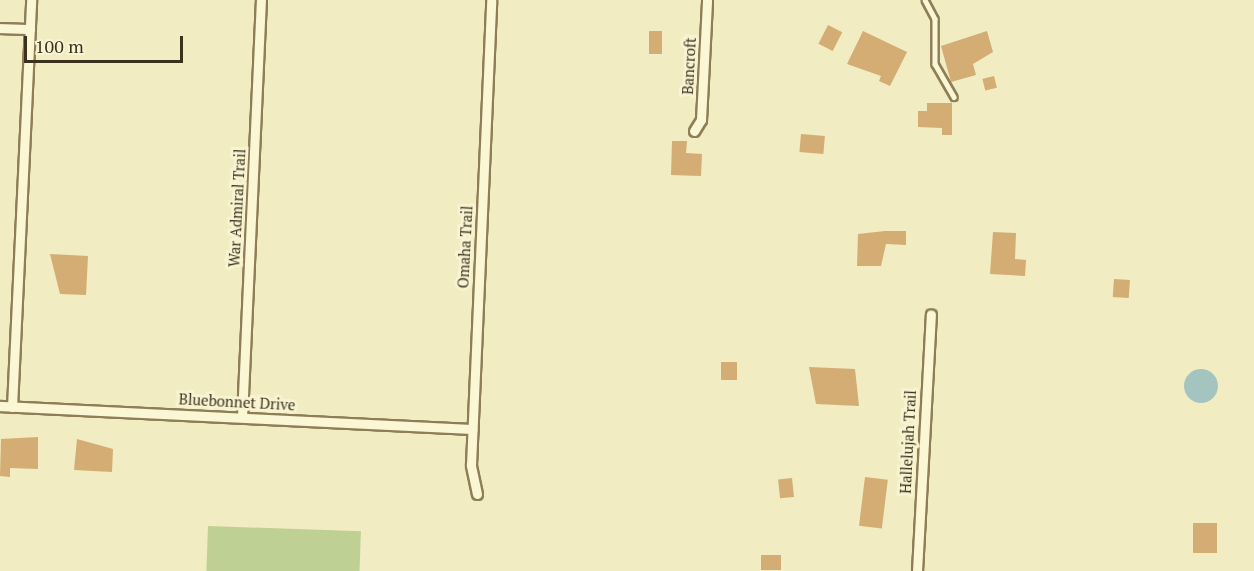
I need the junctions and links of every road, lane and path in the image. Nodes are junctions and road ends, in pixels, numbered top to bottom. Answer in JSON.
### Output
{"nodes":[{"id":1,"x":31,"y":0,"type":"edge"},
{"id":2,"x":261,"y":0,"type":"edge"},
{"id":3,"x":491,"y":0,"type":"edge"},
{"id":4,"x":707,"y":0,"type":"edge"},
{"id":5,"x":925,"y":0,"type":"edge"},
{"id":6,"x":0,"y":28,"type":"edge"},
{"id":7,"x":30,"y":29,"type":"junction"},
{"id":8,"x":954,"y":97,"type":"dead end"},
{"id":9,"x":694,"y":131,"type":"dead end"},
{"id":10,"x":931,"y":314,"type":"dead end"},
{"id":11,"x":0,"y":406,"type":"edge"},
{"id":12,"x":12,"y":407,"type":"junction"},
{"id":13,"x":242,"y":417,"type":"junction"},
{"id":14,"x":472,"y":429,"type":"junction"},
{"id":15,"x":477,"y":494,"type":"dead end"},
{"id":16,"x":917,"y":571,"type":"edge"}],
"edges":[{"from":1,"to":7,"type":"street"},
{"from":2,"to":13,"type":"street","name":"War Admiral Trail"},
{"from":3,"to":14,"type":"street","name":"Omaha Trail"},
{"from":4,"to":9,"type":"street","name":"Bancroft"},
{"from":5,"to":8,"type":"lane"},
{"from":6,"to":7,"type":"street"},
{"from":7,"to":12,"type":"street"},
{"from":10,"to":16,"type":"street","name":"Hallelujah Trail"},
{"from":11,"to":12,"type":"street","name":"Bluebonnet Drive"},
{"from":12,"to":13,"type":"street","name":"Bluebonnet Drive"},
{"from":13,"to":14,"type":"street","name":"Bluebonnet Drive"},
{"from":14,"to":15,"type":"street","name":"Omaha Trail"}]}
